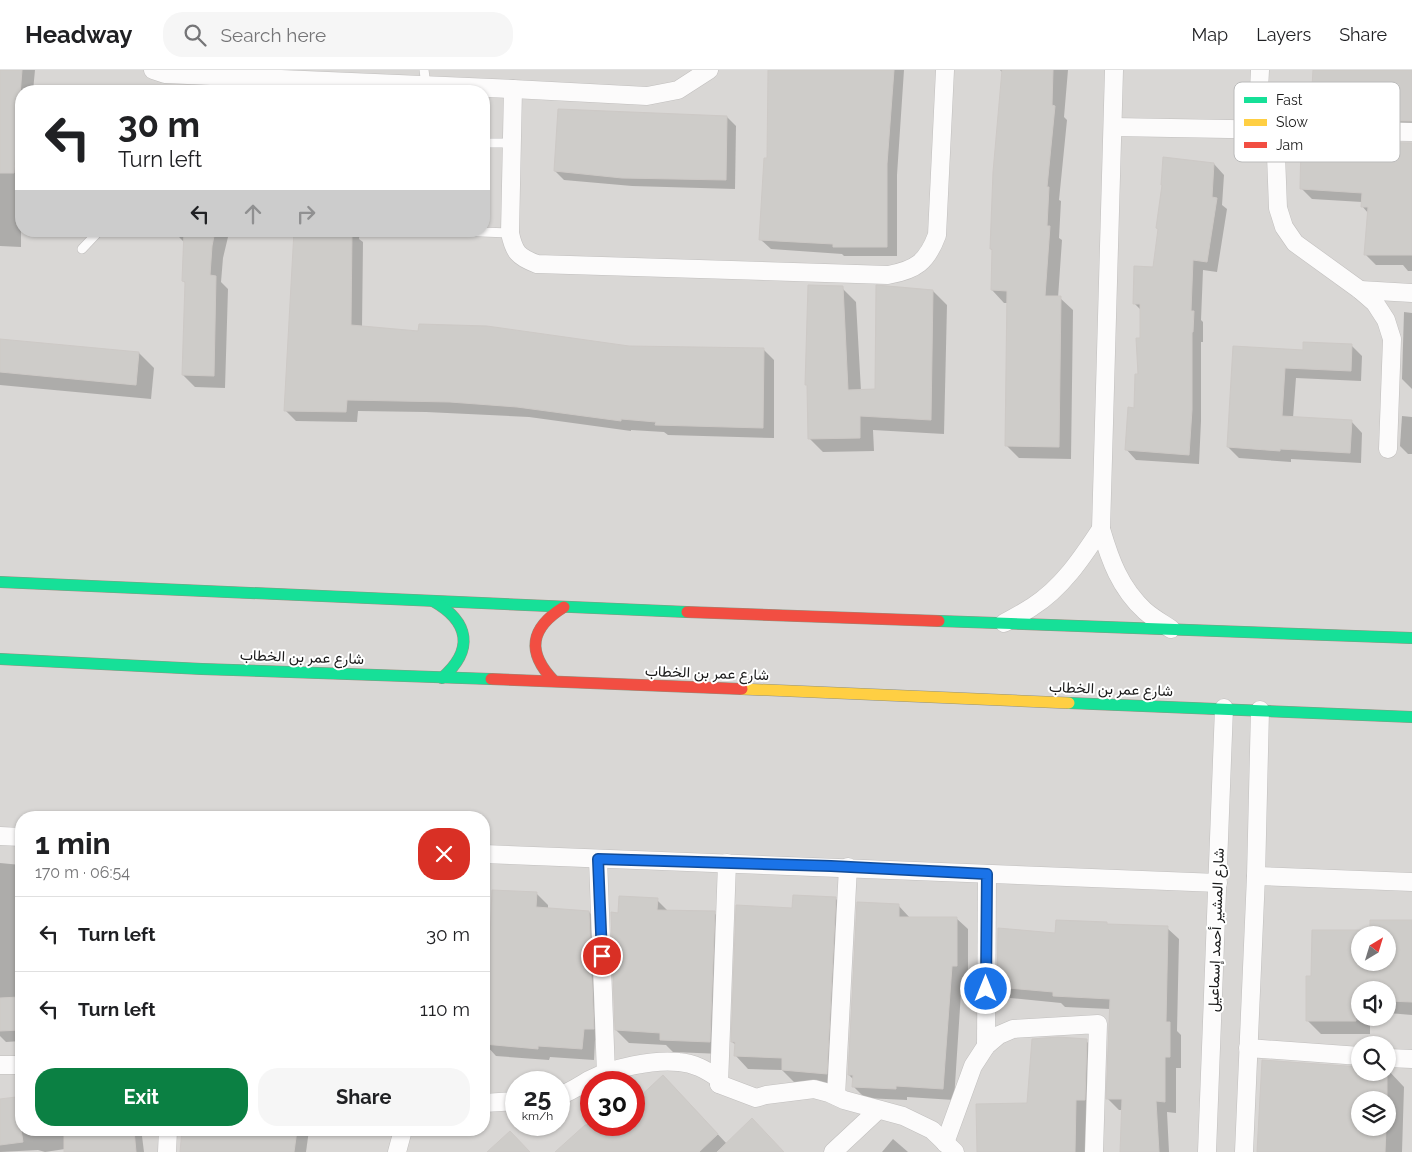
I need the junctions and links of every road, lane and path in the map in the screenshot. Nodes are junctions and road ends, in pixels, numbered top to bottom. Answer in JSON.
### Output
{"nodes":[{"id":1,"x":152,"y":70,"type":"edge"},
{"id":2,"x":709,"y":70,"type":"edge"},
{"id":3,"x":945,"y":70,"type":"edge"},
{"id":4,"x":1114,"y":70,"type":"edge"},
{"id":5,"x":425,"y":77,"type":"edge"},
{"id":6,"x":284,"y":85,"type":"edge"},
{"id":7,"x":484,"y":85,"type":"edge"},
{"id":8,"x":490,"y":86,"type":"edge"},
{"id":9,"x":513,"y":89,"type":"junction"},
{"id":10,"x":1113,"y":127,"type":"junction"},
{"id":11,"x":1234,"y":129,"type":"edge"},
{"id":12,"x":490,"y":143,"type":"edge"},
{"id":13,"x":512,"y":143,"type":"junction"},
{"id":14,"x":1276,"y":162,"type":"edge"},
{"id":15,"x":490,"y":232,"type":"edge"},
{"id":16,"x":510,"y":233,"type":"junction"},
{"id":17,"x":93,"y":237,"type":"edge"},
{"id":18,"x":82,"y":249,"type":"dead end"},
{"id":19,"x":1360,"y":290,"type":"junction"},
{"id":20,"x":1412,"y":293,"type":"edge"},
{"id":21,"x":1388,"y":449,"type":"dead end"},
{"id":22,"x":1101,"y":529,"type":"junction"},
{"id":23,"x":0,"y":582,"type":"edge"},
{"id":24,"x":433,"y":601,"type":"junction"},
{"id":25,"x":564,"y":607,"type":"junction"},
{"id":26,"x":1002,"y":624,"type":"junction"},
{"id":27,"x":1171,"y":629,"type":"junction"},
{"id":28,"x":1412,"y":638,"type":"edge"},
{"id":29,"x":0,"y":658,"type":"edge"},
{"id":30,"x":442,"y":678,"type":"junction"},
{"id":31,"x":554,"y":681,"type":"junction"},
{"id":32,"x":1224,"y":708,"type":"junction"},
{"id":33,"x":1260,"y":710,"type":"junction"},
{"id":34,"x":1412,"y":716,"type":"edge"},
{"id":35,"x":0,"y":836,"type":"edge"},
{"id":36,"x":15,"y":837,"type":"edge"},
{"id":37,"x":490,"y":854,"type":"edge"},
{"id":38,"x":598,"y":859,"type":"junction"},
{"id":39,"x":726,"y":862,"type":"junction"},
{"id":40,"x":848,"y":867,"type":"junction"},
{"id":41,"x":987,"y":874,"type":"junction"},
{"id":42,"x":1256,"y":876,"type":"junction"},
{"id":43,"x":1412,"y":882,"type":"edge"},
{"id":44,"x":1218,"y":883,"type":"junction"},
{"id":45,"x":986,"y":1046,"type":"junction"},
{"id":46,"x":1248,"y":1048,"type":"junction"},
{"id":47,"x":1351,"y":1055,"type":"edge"},
{"id":48,"x":1396,"y":1058,"type":"edge"},
{"id":49,"x":1412,"y":1059,"type":"edge"},
{"id":50,"x":0,"y":1064,"type":"edge"},
{"id":51,"x":15,"y":1065,"type":"edge"},
{"id":52,"x":606,"y":1071,"type":"edge"},
{"id":53,"x":613,"y":1071,"type":"edge"},
{"id":54,"x":719,"y":1084,"type":"junction"},
{"id":55,"x":836,"y":1096,"type":"junction"},
{"id":56,"x":505,"y":1102,"type":"edge"},
{"id":57,"x":490,"y":1103,"type":"edge"},
{"id":58,"x":878,"y":1110,"type":"junction"},
{"id":59,"x":168,"y":1136,"type":"edge"},
{"id":60,"x":401,"y":1136,"type":"edge"},
{"id":61,"x":950,"y":1147,"type":"edge"},
{"id":62,"x":168,"y":1152,"type":"edge"},
{"id":63,"x":397,"y":1152,"type":"edge"},
{"id":64,"x":833,"y":1152,"type":"edge"},
{"id":65,"x":1094,"y":1152,"type":"edge"},
{"id":66,"x":1207,"y":1152,"type":"edge"},
{"id":67,"x":1244,"y":1152,"type":"edge"}],
"edges":[{"from":1,"to":6,"type":"street"},
{"from":2,"to":9,"type":"street"},
{"from":3,"to":16,"type":"street"},
{"from":4,"to":10,"type":"street"},
{"from":5,"to":6,"type":"street"},
{"from":5,"to":7,"type":"street"},
{"from":8,"to":9,"type":"street"},
{"from":9,"to":13,"type":"street"},
{"from":10,"to":11,"type":"street"},
{"from":10,"to":22,"type":"street"},
{"from":12,"to":13,"type":"lane"},
{"from":13,"to":16,"type":"street"},
{"from":14,"to":19,"type":"street"},
{"from":15,"to":16,"type":"lane"},
{"from":17,"to":18,"type":"lane"},
{"from":19,"to":20,"type":"street"},
{"from":19,"to":21,"type":"street"},
{"from":22,"to":26,"type":"street"},
{"from":22,"to":27,"type":"street"},
{"from":23,"to":24,"type":"street"},
{"from":24,"to":25,"type":"street"},
{"from":24,"to":30,"type":"street"},
{"from":25,"to":26,"type":"street"},
{"from":25,"to":31,"type":"street"},
{"from":26,"to":27,"type":"street"},
{"from":27,"to":28,"type":"street"},
{"from":29,"to":30,"type":"street","name":"شارع عمر بن الخطاب"},
{"from":30,"to":31,"type":"street","name":"شارع عمر بن الخطاب"},
{"from":31,"to":32,"type":"street","name":"شارع عمر بن الخطاب"},
{"from":32,"to":33,"type":"street","name":"شارع عمر بن الخطاب"},
{"from":32,"to":44,"type":"street","name":"شارع المشير أحمد إسماعيل"},
{"from":33,"to":34,"type":"street","name":"شارع عمر بن الخطاب"},
{"from":33,"to":42,"type":"street"},
{"from":35,"to":36,"type":"street"},
{"from":37,"to":38,"type":"street"},
{"from":38,"to":39,"type":"street"},
{"from":38,"to":52,"type":"street"},
{"from":39,"to":40,"type":"street"},
{"from":39,"to":54,"type":"street"},
{"from":40,"to":41,"type":"street"},
{"from":40,"to":55,"type":"street"},
{"from":41,"to":44,"type":"street"},
{"from":41,"to":45,"type":"street"},
{"from":42,"to":43,"type":"street"},
{"from":42,"to":46,"type":"street"},
{"from":44,"to":66,"type":"street","name":"شارع المشير أحمد إسماعيل"},
{"from":45,"to":61,"type":"street"},
{"from":45,"to":65,"type":"street"},
{"from":46,"to":47,"type":"street"},
{"from":46,"to":67,"type":"street"},
{"from":48,"to":49,"type":"street"},
{"from":50,"to":51,"type":"street"},
{"from":53,"to":54,"type":"street"},
{"from":54,"to":55,"type":"street"},
{"from":55,"to":58,"type":"street"},
{"from":56,"to":57,"type":"street"},
{"from":58,"to":61,"type":"street"},
{"from":58,"to":64,"type":"street"},
{"from":59,"to":62,"type":"street"},
{"from":60,"to":63,"type":"street"}]}
